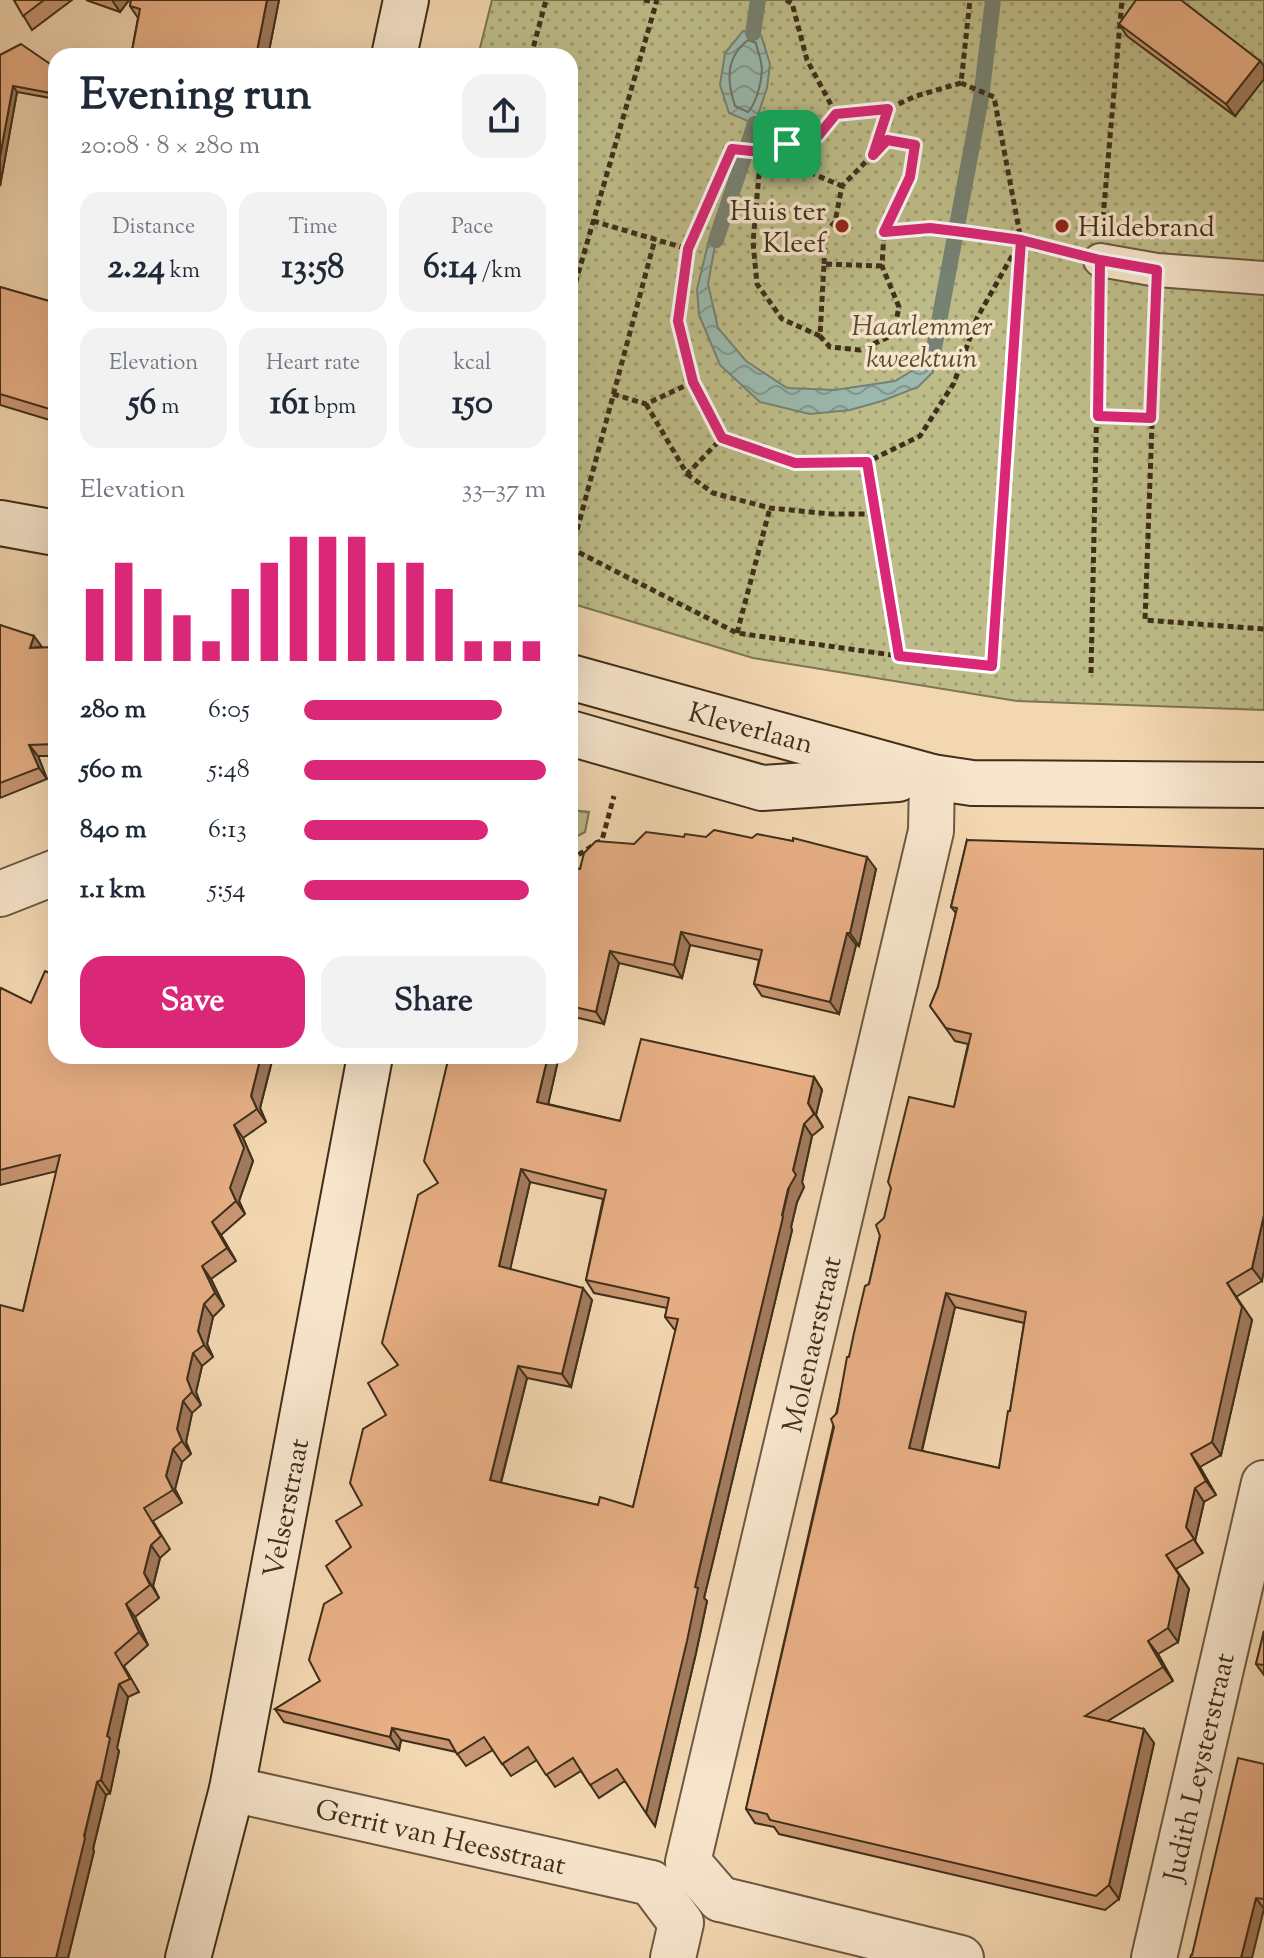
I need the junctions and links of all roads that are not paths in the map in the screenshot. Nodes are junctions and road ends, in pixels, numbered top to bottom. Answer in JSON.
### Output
{"nodes":[{"id":1,"x":406,"y":0,"type":"edge"},
{"id":2,"x":396,"y":48,"type":"edge"},
{"id":3,"x":1100,"y":260,"type":"road end"},
{"id":4,"x":1264,"y":278,"type":"edge"},
{"id":5,"x":5,"y":525,"type":"edge"},
{"id":6,"x":48,"y":532,"type":"edge"},
{"id":7,"x":48,"y":546,"type":"edge"},
{"id":8,"x":578,"y":679,"type":"edge"},
{"id":9,"x":578,"y":735,"type":"edge"},
{"id":10,"x":932,"y":777,"type":"junction"},
{"id":11,"x":1264,"y":785,"type":"edge"},
{"id":12,"x":48,"y":875,"type":"edge"},
{"id":13,"x":0,"y":894,"type":"edge"},
{"id":14,"x":368,"y":1064,"type":"edge"},
{"id":15,"x":1264,"y":1483,"type":"edge"},
{"id":16,"x":232,"y":1789,"type":"junction"},
{"id":17,"x":688,"y":1862,"type":"junction"},
{"id":18,"x":651,"y":1883,"type":"junction"},
{"id":19,"x":720,"y":1899,"type":"junction"},
{"id":20,"x":677,"y":1940,"type":"edge"},
{"id":21,"x":188,"y":1958,"type":"edge"},
{"id":22,"x":961,"y":1958,"type":"edge"},
{"id":23,"x":1154,"y":1958,"type":"edge"}],
"edges":[{"from":1,"to":2,"type":"street"},
{"from":3,"to":4,"type":"lane"},
{"from":5,"to":6,"type":"street"},
{"from":5,"to":7,"type":"street"},
{"from":8,"to":10,"type":"street","name":"Kleverlaan"},
{"from":9,"to":10,"type":"street","name":"Kleverlaan"},
{"from":10,"to":11,"type":"street","name":"Kleverlaan"},
{"from":10,"to":17,"type":"street","name":"Molenaerstraat"},
{"from":12,"to":13,"type":"street"},
{"from":14,"to":16,"type":"street","name":"Velserstraat"},
{"from":15,"to":23,"type":"street","name":"Judith Leysterstraat"},
{"from":16,"to":18,"type":"street","name":"Gerrit van Heesstraat"},
{"from":16,"to":21,"type":"street","name":"Velserstraat"},
{"from":17,"to":18,"type":"street"},
{"from":17,"to":19,"type":"street"},
{"from":18,"to":20,"type":"street"},
{"from":19,"to":20,"type":"street"},
{"from":19,"to":22,"type":"street"}]}
